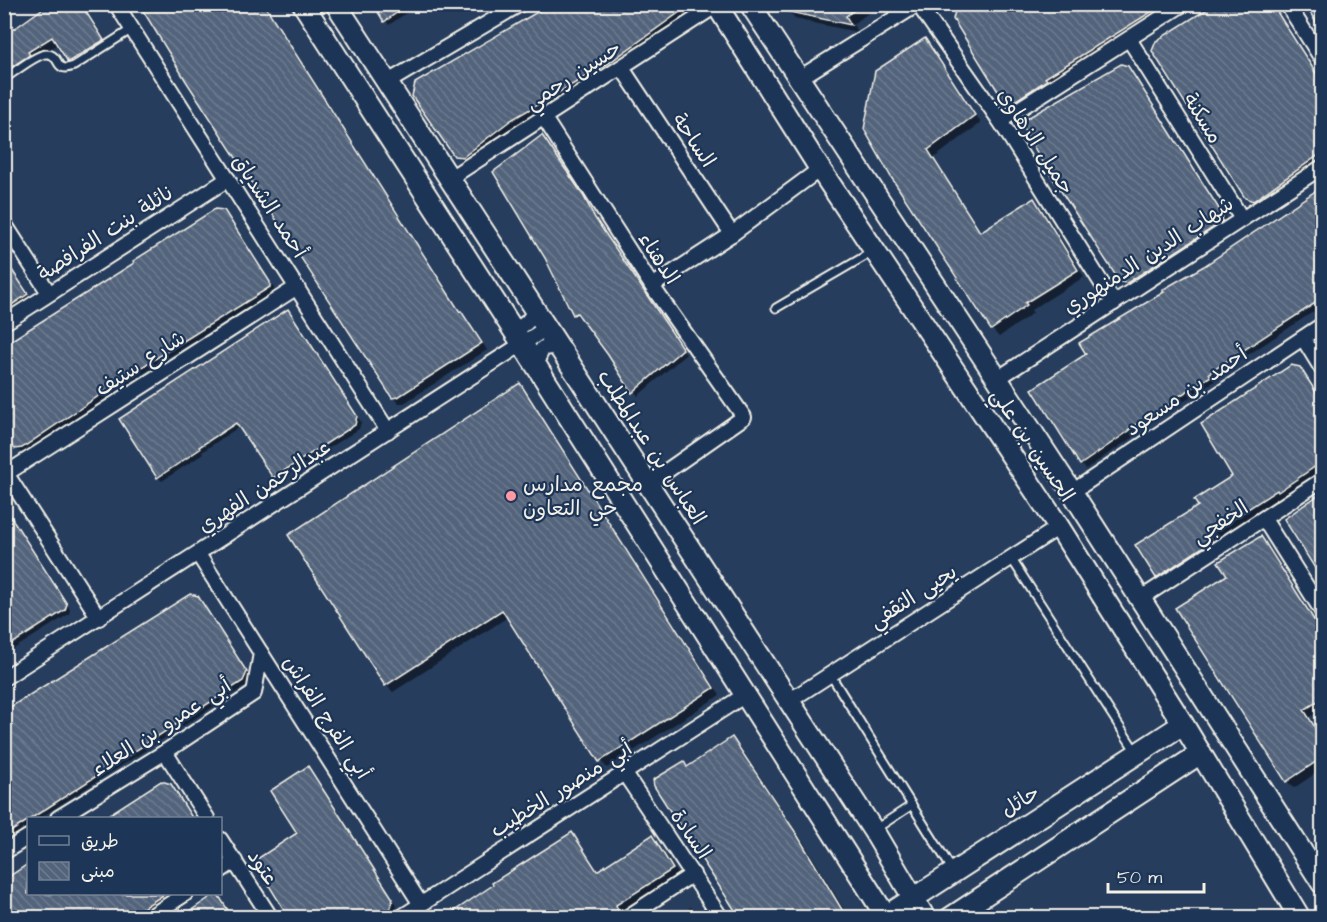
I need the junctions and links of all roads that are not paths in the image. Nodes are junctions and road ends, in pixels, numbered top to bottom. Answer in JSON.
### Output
{"nodes":[{"id":1,"x":116,"y":4,"type":"edge"},
{"id":2,"x":303,"y":4,"type":"edge"},
{"id":3,"x":336,"y":4,"type":"edge"},
{"id":4,"x":750,"y":4,"type":"edge"},
{"id":5,"x":1183,"y":4,"type":"edge"},
{"id":6,"x":1287,"y":4,"type":"edge"},
{"id":7,"x":717,"y":5,"type":"edge"},
{"id":8,"x":918,"y":5,"type":"edge"},
{"id":9,"x":516,"y":6,"type":"edge"},
{"id":10,"x":132,"y":29,"type":"junction"},
{"id":11,"x":1129,"y":39,"type":"junction"},
{"id":12,"x":1323,"y":59,"type":"edge"},
{"id":13,"x":622,"y":68,"type":"junction"},
{"id":14,"x":4,"y":79,"type":"edge"},
{"id":15,"x":798,"y":79,"type":"junction"},
{"id":16,"x":388,"y":82,"type":"junction"},
{"id":17,"x":544,"y":118,"type":"junction"},
{"id":18,"x":1000,"y":121,"type":"junction"},
{"id":19,"x":1323,"y":167,"type":"edge"},
{"id":20,"x":820,"y":169,"type":"junction"},
{"id":21,"x":450,"y":178,"type":"junction"},
{"id":22,"x":228,"y":179,"type":"junction"},
{"id":23,"x":1242,"y":219,"type":"junction"},
{"id":24,"x":4,"y":224,"type":"edge"},
{"id":25,"x":732,"y":234,"type":"junction"},
{"id":26,"x":875,"y":250,"type":"junction"},
{"id":27,"x":652,"y":286,"type":"junction"},
{"id":28,"x":297,"y":287,"type":"junction"},
{"id":29,"x":49,"y":293,"type":"junction"},
{"id":30,"x":1114,"y":303,"type":"junction"},
{"id":31,"x":776,"y":308,"type":"dead end"},
{"id":32,"x":534,"y":311,"type":"junction"},
{"id":33,"x":4,"y":323,"type":"edge"},
{"id":34,"x":1323,"y":325,"type":"edge"},
{"id":35,"x":545,"y":329,"type":"junction"},
{"id":36,"x":518,"y":337,"type":"junction"},
{"id":37,"x":1303,"y":338,"type":"junction"},
{"id":38,"x":559,"y":349,"type":"junction"},
{"id":39,"x":535,"y":364,"type":"junction"},
{"id":40,"x":1323,"y":369,"type":"edge"},
{"id":41,"x":997,"y":379,"type":"junction"},
{"id":42,"x":388,"y":431,"type":"junction"},
{"id":43,"x":5,"y":472,"type":"edge"},
{"id":44,"x":1323,"y":480,"type":"edge"},
{"id":45,"x":648,"y":484,"type":"junction"},
{"id":46,"x":1072,"y":492,"type":"junction"},
{"id":47,"x":1264,"y":519,"type":"junction"},
{"id":48,"x":1059,"y":527,"type":"junction"},
{"id":49,"x":198,"y":554,"type":"junction"},
{"id":50,"x":1011,"y":558,"type":"junction"},
{"id":51,"x":1140,"y":599,"type":"junction"},
{"id":52,"x":1323,"y":611,"type":"edge"},
{"id":53,"x":99,"y":618,"type":"junction"},
{"id":54,"x":261,"y":653,"type":"junction"},
{"id":55,"x":1184,"y":666,"type":"junction"},
{"id":56,"x":830,"y":674,"type":"junction"},
{"id":57,"x":4,"y":678,"type":"edge"},
{"id":58,"x":1157,"y":683,"type":"junction"},
{"id":59,"x":745,"y":695,"type":"junction"},
{"id":60,"x":789,"y":701,"type":"junction"},
{"id":61,"x":1183,"y":724,"type":"junction"},
{"id":62,"x":165,"y":752,"type":"junction"},
{"id":63,"x":1201,"y":753,"type":"junction"},
{"id":64,"x":1137,"y":754,"type":"junction"},
{"id":65,"x":1253,"y":772,"type":"junction"},
{"id":66,"x":625,"y":774,"type":"junction"},
{"id":67,"x":1225,"y":794,"type":"junction"},
{"id":68,"x":912,"y":805,"type":"junction"},
{"id":69,"x":61,"y":817,"type":"edge"},
{"id":70,"x":206,"y":817,"type":"edge"},
{"id":71,"x":873,"y":830,"type":"junction"},
{"id":72,"x":27,"y":838,"type":"edge"},
{"id":73,"x":222,"y":842,"type":"edge"},
{"id":74,"x":4,"y":852,"type":"edge"},
{"id":75,"x":235,"y":861,"type":"junction"},
{"id":76,"x":222,"y":870,"type":"edge"},
{"id":77,"x":954,"y":873,"type":"junction"},
{"id":78,"x":693,"y":874,"type":"junction"},
{"id":79,"x":1323,"y":883,"type":"edge"},
{"id":80,"x":183,"y":895,"type":"edge"},
{"id":81,"x":914,"y":898,"type":"junction"},
{"id":82,"x":420,"y":903,"type":"junction"},
{"id":83,"x":885,"y":917,"type":"edge"},
{"id":84,"x":148,"y":918,"type":"edge"},
{"id":85,"x":271,"y":918,"type":"edge"},
{"id":86,"x":400,"y":918,"type":"edge"},
{"id":87,"x":626,"y":918,"type":"edge"},
{"id":88,"x":722,"y":918,"type":"edge"},
{"id":89,"x":925,"y":918,"type":"edge"},
{"id":90,"x":950,"y":918,"type":"edge"},
{"id":91,"x":1300,"y":918,"type":"edge"}],
"edges":[{"from":1,"to":10,"type":"street","name":"أحمد الشدياق"},
{"from":2,"to":36,"type":"street"},
{"from":3,"to":16,"type":"street","name":"العباس بن عبدالمطلب"},
{"from":4,"to":15,"type":"street","name":"الحسين بن علي"},
{"from":5,"to":11,"type":"street"},
{"from":6,"to":12,"type":"street"},
{"from":7,"to":13,"type":"street","name":"حسين رحمي"},
{"from":7,"to":20,"type":"street","name":"الحسين بن علي"},
{"from":8,"to":15,"type":"street"},
{"from":8,"to":18,"type":"street","name":"جميل الزهاوي"},
{"from":9,"to":16,"type":"street"},
{"from":10,"to":14,"type":"lane"},
{"from":10,"to":22,"type":"street","name":"أحمد الشدياق"},
{"from":11,"to":18,"type":"street"},
{"from":11,"to":23,"type":"street","name":"مسكنة"},
{"from":13,"to":17,"type":"street","name":"حسين رحمي"},
{"from":13,"to":25,"type":"street","name":"الساحة"},
{"from":15,"to":41,"type":"street","name":"الحسين بن علي"},
{"from":16,"to":21,"type":"street","name":"العباس بن عبدالمطلب"},
{"from":17,"to":21,"type":"street","name":"حسين رحمي"},
{"from":17,"to":27,"type":"street","name":"الدهناء"},
{"from":18,"to":30,"type":"street","name":"جميل الزهاوي"},
{"from":19,"to":23,"type":"street","name":"شهاب الدين الدمنهوري"},
{"from":20,"to":25,"type":"street"},
{"from":20,"to":26,"type":"street","name":"الحسين بن علي"},
{"from":21,"to":32,"type":"street","name":"العباس بن عبدالمطلب"},
{"from":22,"to":28,"type":"street","name":"أحمد الشدياق"},
{"from":22,"to":29,"type":"street","name":"نائلة بنت الفرافصة"},
{"from":23,"to":30,"type":"street","name":"شهاب الدين الدمنهوري"},
{"from":24,"to":29,"type":"street"},
{"from":25,"to":27,"type":"street"},
{"from":26,"to":31,"type":"lane"},
{"from":26,"to":48,"type":"street","name":"الحسين بن علي"},
{"from":27,"to":45,"type":"street","name":"الدهناء"},
{"from":28,"to":42,"type":"street","name":"أحمد الشدياق"},
{"from":28,"to":43,"type":"street","name":"شارع ستيف"},
{"from":29,"to":33,"type":"street","name":"نائلة بنت الفرافصة"},
{"from":30,"to":41,"type":"street","name":"شهاب الدين الدمنهوري"},
{"from":32,"to":35,"type":"street","name":"العباس بن عبدالمطلب"},
{"from":32,"to":36,"type":"street"},
{"from":34,"to":37,"type":"street","name":"أحمد بن مسعود"},
{"from":35,"to":36,"type":"street","name":"عبدالرحمن الفهري"},
{"from":35,"to":38,"type":"street","name":"العباس بن عبدالمطلب"},
{"from":36,"to":39,"type":"street"},
{"from":36,"to":42,"type":"street","name":"عبدالرحمن الفهري"},
{"from":37,"to":40,"type":"street"},
{"from":37,"to":46,"type":"street","name":"أحمد بن مسعود"},
{"from":38,"to":39,"type":"street"},
{"from":38,"to":45,"type":"street","name":"العباس بن عبدالمطلب"},
{"from":39,"to":59,"type":"street"},
{"from":41,"to":46,"type":"street","name":"الحسين بن علي"},
{"from":42,"to":49,"type":"street","name":"عبدالرحمن الفهري"},
{"from":43,"to":53,"type":"street"},
{"from":44,"to":47,"type":"street","name":"الخفجي"},
{"from":45,"to":60,"type":"street","name":"العباس بن عبدالمطلب"},
{"from":46,"to":51,"type":"street","name":"الحسين بن علي"},
{"from":47,"to":51,"type":"street","name":"الخفجي"},
{"from":47,"to":52,"type":"street"},
{"from":48,"to":50,"type":"street","name":"يحيى الثقفي"},
{"from":48,"to":58,"type":"street","name":"الحسين بن علي"},
{"from":49,"to":53,"type":"street","name":"عبدالرحمن الفهري"},
{"from":49,"to":54,"type":"street","name":"أبي الفرج الفراش"},
{"from":50,"to":56,"type":"street","name":"يحيى الثقفي"},
{"from":50,"to":64,"type":"lane"},
{"from":51,"to":55,"type":"street","name":"الحسين بن علي"},
{"from":53,"to":57,"type":"street","name":"عبدالرحمن الفهري"},
{"from":54,"to":62,"type":"street","name":"أبي عمرو بن العلاء"},
{"from":54,"to":82,"type":"street","name":"أبي الفرج الفراش"},
{"from":55,"to":58,"type":"street"},
{"from":55,"to":65,"type":"street","name":"الحسين بن علي"},
{"from":56,"to":60,"type":"street","name":"يحيى الثقفي"},
{"from":56,"to":68,"type":"lane"},
{"from":58,"to":61,"type":"street","name":"الحسين بن علي"},
{"from":59,"to":66,"type":"street","name":"أبي منصور الخطيب"},
{"from":59,"to":83,"type":"street"},
{"from":60,"to":71,"type":"street","name":"العباس بن عبدالمطلب"},
{"from":61,"to":63,"type":"street","name":"الحسين بن علي"},
{"from":61,"to":64,"type":"street","name":"حائل"},
{"from":62,"to":69,"type":"street","name":"أبي عمرو بن العلاء"},
{"from":62,"to":70,"type":"street"},
{"from":63,"to":67,"type":"street","name":"الحسين بن علي"},
{"from":63,"to":90,"type":"street"},
{"from":64,"to":77,"type":"street","name":"حائل"},
{"from":65,"to":67,"type":"street"},
{"from":65,"to":79,"type":"street","name":"الحسين بن علي"},
{"from":66,"to":78,"type":"street","name":"السادة"},
{"from":66,"to":82,"type":"street","name":"أبي منصور الخطيب"},
{"from":67,"to":91,"type":"street","name":"الحسين بن علي"},
{"from":68,"to":71,"type":"lane"},
{"from":68,"to":77,"type":"lane"},
{"from":71,"to":81,"type":"street","name":"العباس بن عبدالمطلب"},
{"from":72,"to":74,"type":"street"},
{"from":73,"to":75,"type":"street","name":"عتود"},
{"from":75,"to":76,"type":"street"},
{"from":75,"to":85,"type":"street","name":"عتود"},
{"from":77,"to":81,"type":"street","name":"حائل"},
{"from":78,"to":87,"type":"street"},
{"from":78,"to":88,"type":"street","name":"السادة"},
{"from":80,"to":84,"type":"street"},
{"from":81,"to":83,"type":"street","name":"حائل"},
{"from":81,"to":89,"type":"street","name":"العباس بن عبدالمطلب"},
{"from":82,"to":86,"type":"street","name":"أبي منصور الخطيب"}]}
